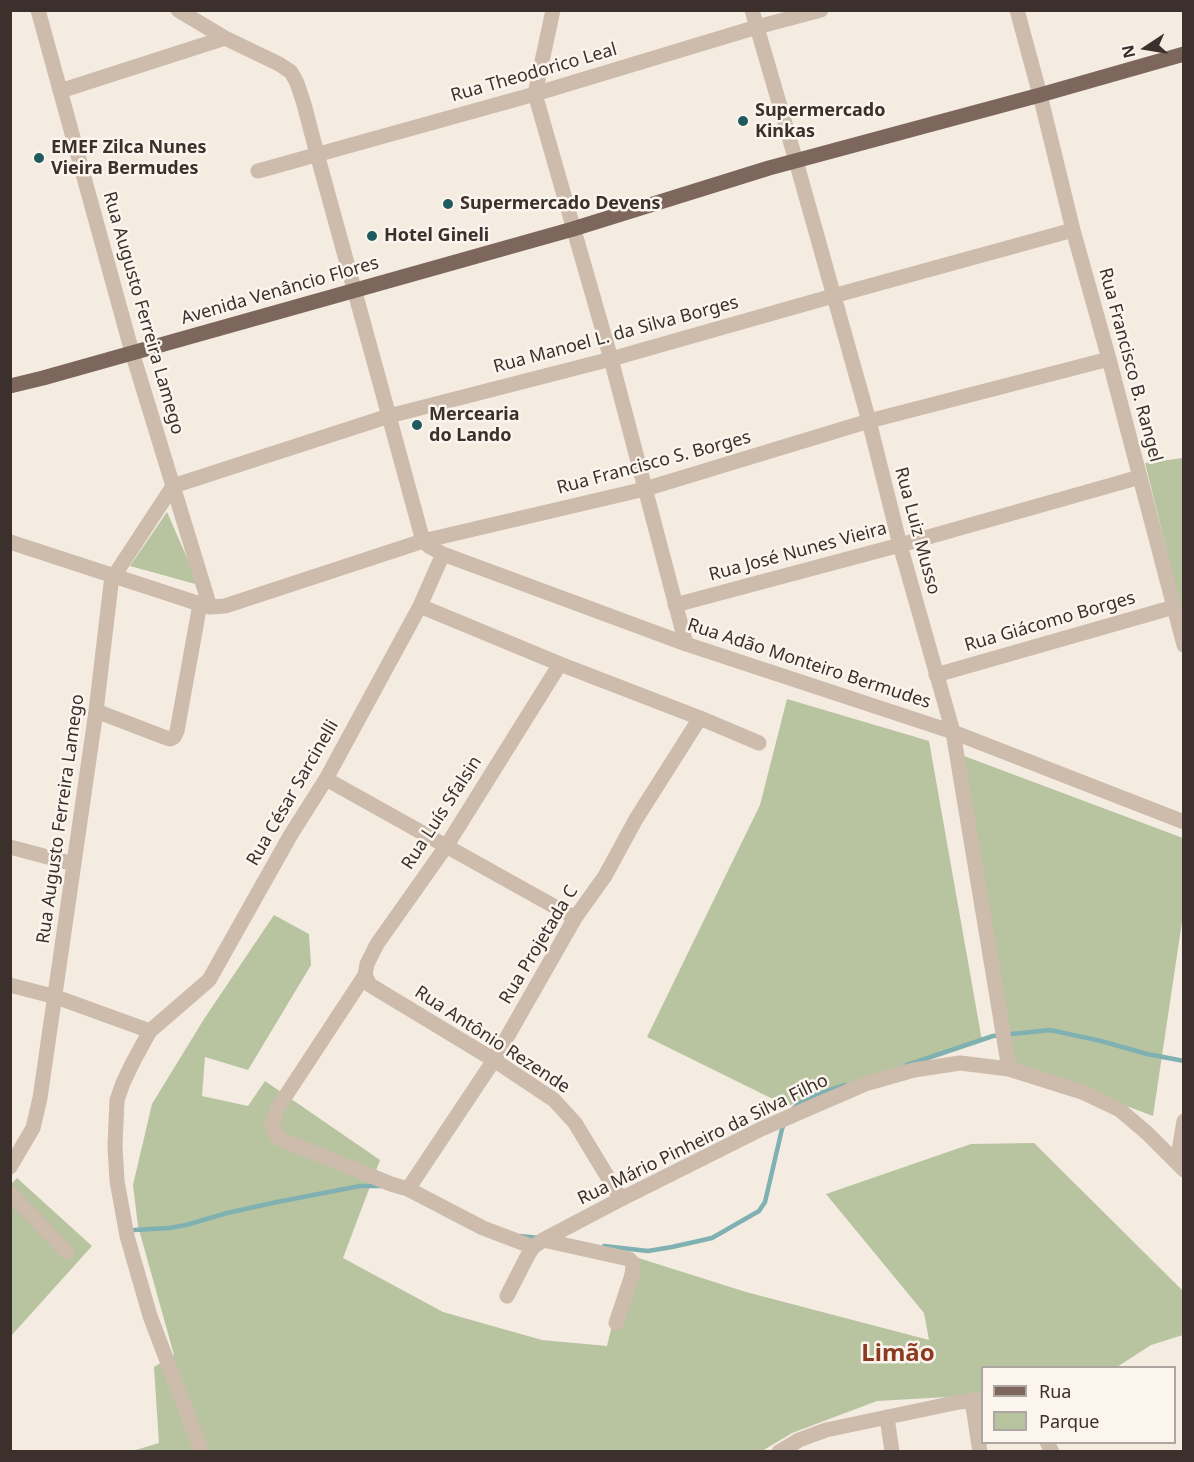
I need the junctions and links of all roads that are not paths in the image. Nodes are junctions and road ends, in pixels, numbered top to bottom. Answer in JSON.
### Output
{"nodes":[{"id":1,"x":38,"y":10,"type":"edge"},
{"id":2,"x":178,"y":10,"type":"edge"},
{"id":3,"x":553,"y":10,"type":"edge"},
{"id":4,"x":752,"y":10,"type":"edge"},
{"id":5,"x":821,"y":10,"type":"edge"},
{"id":6,"x":1017,"y":10,"type":"edge"},
{"id":7,"x":757,"y":27,"type":"junction"},
{"id":8,"x":225,"y":38,"type":"junction"},
{"id":9,"x":1184,"y":54,"type":"edge"},
{"id":10,"x":60,"y":91,"type":"junction"},
{"id":11,"x":535,"y":94,"type":"junction"},
{"id":12,"x":1040,"y":95,"type":"junction"},
{"id":13,"x":316,"y":154,"type":"junction"},
{"id":14,"x":796,"y":161,"type":"junction"},
{"id":15,"x":258,"y":171,"type":"dead end"},
{"id":16,"x":573,"y":229,"type":"junction"},
{"id":17,"x":1073,"y":230,"type":"junction"},
{"id":18,"x":354,"y":291,"type":"junction"},
{"id":19,"x":833,"y":296,"type":"junction"},
{"id":20,"x":132,"y":352,"type":"junction"},
{"id":21,"x":611,"y":359,"type":"junction"},
{"id":22,"x":1108,"y":359,"type":"junction"},
{"id":23,"x":11,"y":384,"type":"edge"},
{"id":24,"x":389,"y":416,"type":"junction"},
{"id":25,"x":869,"y":421,"type":"junction"},
{"id":26,"x":1140,"y":477,"type":"junction"},
{"id":27,"x":173,"y":486,"type":"junction"},
{"id":28,"x":645,"y":489,"type":"junction"},
{"id":29,"x":423,"y":541,"type":"junction"},
{"id":30,"x":10,"y":542,"type":"edge"},
{"id":31,"x":900,"y":545,"type":"junction"},
{"id":32,"x":443,"y":554,"type":"junction"},
{"id":33,"x":114,"y":576,"type":"junction"},
{"id":34,"x":675,"y":605,"type":"junction"},
{"id":35,"x":206,"y":606,"type":"junction"},
{"id":36,"x":420,"y":606,"type":"junction"},
{"id":37,"x":1174,"y":607,"type":"junction"},
{"id":38,"x":686,"y":644,"type":"junction"},
{"id":39,"x":1184,"y":645,"type":"edge"},
{"id":40,"x":560,"y":664,"type":"junction"},
{"id":41,"x":936,"y":675,"type":"junction"},
{"id":42,"x":96,"y":711,"type":"junction"},
{"id":43,"x":700,"y":718,"type":"junction"},
{"id":44,"x":953,"y":732,"type":"junction"},
{"id":45,"x":759,"y":743,"type":"dead end"},
{"id":46,"x":326,"y":779,"type":"junction"},
{"id":47,"x":1184,"y":822,"type":"edge"},
{"id":48,"x":447,"y":845,"type":"junction"},
{"id":49,"x":10,"y":847,"type":"edge"},
{"id":50,"x":75,"y":864,"type":"junction"},
{"id":51,"x":575,"y":918,"type":"junction"},
{"id":52,"x":368,"y":980,"type":"junction"},
{"id":53,"x":10,"y":985,"type":"edge"},
{"id":54,"x":56,"y":997,"type":"junction"},
{"id":55,"x":150,"y":1031,"type":"junction"},
{"id":56,"x":494,"y":1060,"type":"junction"},
{"id":57,"x":1009,"y":1068,"type":"junction"},
{"id":58,"x":1184,"y":1121,"type":"edge"},
{"id":59,"x":1180,"y":1166,"type":"edge"},
{"id":60,"x":10,"y":1167,"type":"edge"},
{"id":61,"x":408,"y":1190,"type":"junction"},
{"id":62,"x":10,"y":1193,"type":"edge"},
{"id":63,"x":621,"y":1198,"type":"junction"},
{"id":64,"x":538,"y":1244,"type":"junction"},
{"id":65,"x":67,"y":1252,"type":"dead end"},
{"id":66,"x":507,"y":1296,"type":"dead end"},
{"id":67,"x":616,"y":1323,"type":"dead end"},
{"id":68,"x":977,"y":1400,"type":"edge"},
{"id":69,"x":887,"y":1417,"type":"junction"},
{"id":70,"x":800,"y":1446,"type":"edge"},
{"id":71,"x":203,"y":1451,"type":"edge"},
{"id":72,"x":185,"y":1452,"type":"edge"},
{"id":73,"x":779,"y":1452,"type":"edge"},
{"id":74,"x":892,"y":1452,"type":"edge"},
{"id":75,"x":980,"y":1452,"type":"edge"}],
"edges":[{"from":1,"to":10,"type":"street","name":"Rua Augusto Ferreira Lamego"},
{"from":2,"to":8,"type":"street"},
{"from":3,"to":11,"type":"street"},
{"from":4,"to":7,"type":"street","name":"Rua Luiz Musso"},
{"from":5,"to":7,"type":"street","name":"Rua Theodorico Leal"},
{"from":6,"to":12,"type":"street","name":"Rua Francisco B. Rangel"},
{"from":7,"to":11,"type":"street","name":"Rua Theodorico Leal"},
{"from":7,"to":14,"type":"street","name":"Rua Luiz Musso"},
{"from":8,"to":10,"type":"street"},
{"from":8,"to":13,"type":"street"},
{"from":9,"to":12,"type":"main road","name":"Avenida Venâncio Flores"},
{"from":10,"to":20,"type":"street","name":"Rua Augusto Ferreira Lamego"},
{"from":11,"to":13,"type":"street","name":"Rua Theodorico Leal"},
{"from":11,"to":16,"type":"street"},
{"from":12,"to":14,"type":"main road","name":"Avenida Venâncio Flores"},
{"from":12,"to":17,"type":"street","name":"Rua Francisco B. Rangel"},
{"from":13,"to":15,"type":"street","name":"Rua Theodorico Leal"},
{"from":13,"to":18,"type":"street"},
{"from":14,"to":16,"type":"main road","name":"Avenida Venâncio Flores"},
{"from":14,"to":19,"type":"street","name":"Rua Luiz Musso"},
{"from":16,"to":18,"type":"main road","name":"Avenida Venâncio Flores"},
{"from":16,"to":21,"type":"street"},
{"from":17,"to":19,"type":"street","name":"Rua Manoel L. da Silva Borges"},
{"from":17,"to":22,"type":"street","name":"Rua Francisco B. Rangel"},
{"from":18,"to":20,"type":"main road","name":"Avenida Venâncio Flores"},
{"from":18,"to":24,"type":"street"},
{"from":19,"to":21,"type":"street","name":"Rua Manoel L. da Silva Borges"},
{"from":19,"to":25,"type":"street","name":"Rua Luiz Musso"},
{"from":20,"to":23,"type":"main road","name":"Avenida Venâncio Flores"},
{"from":20,"to":27,"type":"street","name":"Rua Augusto Ferreira Lamego"},
{"from":21,"to":24,"type":"street","name":"Rua Manoel L. da Silva Borges"},
{"from":21,"to":28,"type":"street"},
{"from":22,"to":25,"type":"street","name":"Rua Francisco S. Borges"},
{"from":22,"to":26,"type":"street","name":"Rua Francisco B. Rangel"},
{"from":24,"to":27,"type":"street","name":"Rua Manoel L. da Silva Borges"},
{"from":24,"to":29,"type":"street"},
{"from":25,"to":28,"type":"street","name":"Rua Francisco S. Borges"},
{"from":25,"to":31,"type":"street","name":"Rua Luiz Musso"},
{"from":26,"to":31,"type":"street","name":"Rua José Nunes Vieira"},
{"from":26,"to":37,"type":"street","name":"Rua Francisco B. Rangel"},
{"from":27,"to":33,"type":"street","name":"Rua Augusto Ferreira Lamego"},
{"from":27,"to":35,"type":"street","name":"Rua Augusto Ferreira Lamego"},
{"from":28,"to":29,"type":"street","name":"Rua Francisco S. Borges"},
{"from":28,"to":34,"type":"street"},
{"from":29,"to":32,"type":"street","name":"Rua Adão Monteiro Bermudes"},
{"from":29,"to":35,"type":"street","name":"Rua Francisco S. Borges"},
{"from":30,"to":33,"type":"street"},
{"from":31,"to":34,"type":"street","name":"Rua José Nunes Vieira"},
{"from":31,"to":41,"type":"street","name":"Rua Luiz Musso"},
{"from":32,"to":36,"type":"street","name":"Rua César Sarcinelli"},
{"from":32,"to":38,"type":"street","name":"Rua Adão Monteiro Bermudes"},
{"from":33,"to":35,"type":"street"},
{"from":33,"to":42,"type":"street","name":"Rua Augusto Ferreira Lamego"},
{"from":34,"to":38,"type":"street"},
{"from":35,"to":42,"type":"street"},
{"from":36,"to":40,"type":"street"},
{"from":36,"to":46,"type":"street","name":"Rua César Sarcinelli"},
{"from":37,"to":39,"type":"street","name":"Rua Francisco B. Rangel"},
{"from":37,"to":41,"type":"street","name":"Rua Giácomo Borges"},
{"from":38,"to":44,"type":"street","name":"Rua Adão Monteiro Bermudes"},
{"from":40,"to":43,"type":"street"},
{"from":40,"to":48,"type":"street","name":"Rua Luís Sfalsin"},
{"from":41,"to":44,"type":"street","name":"Rua Luiz Musso"},
{"from":42,"to":50,"type":"street","name":"Rua Augusto Ferreira Lamego"},
{"from":43,"to":45,"type":"street"},
{"from":43,"to":51,"type":"street","name":"Rua Projetada C"},
{"from":44,"to":47,"type":"street","name":"Rua Adão Monteiro Bermudes"},
{"from":44,"to":57,"type":"street","name":"Rua Luiz Musso"},
{"from":46,"to":48,"type":"street"},
{"from":46,"to":55,"type":"street","name":"Rua César Sarcinelli"},
{"from":48,"to":51,"type":"street"},
{"from":48,"to":52,"type":"street","name":"Rua Luís Sfalsin"},
{"from":49,"to":50,"type":"street"},
{"from":50,"to":54,"type":"street","name":"Rua Augusto Ferreira Lamego"},
{"from":51,"to":56,"type":"street","name":"Rua Projetada C"},
{"from":52,"to":56,"type":"street","name":"Rua Antônio Rezende"},
{"from":52,"to":61,"type":"street","name":"Rua Luís Sfalsin"},
{"from":53,"to":54,"type":"street"},
{"from":54,"to":55,"type":"street"},
{"from":54,"to":60,"type":"street","name":"Rua Augusto Ferreira Lamego"},
{"from":55,"to":71,"type":"street","name":"Rua César Sarcinelli"},
{"from":56,"to":61,"type":"street","name":"Rua Projetada C"},
{"from":56,"to":63,"type":"street","name":"Rua Antônio Rezende"},
{"from":57,"to":59,"type":"street","name":"Rua Mário Pinheiro da Silva Filho"},
{"from":57,"to":63,"type":"street","name":"Rua Mário Pinheiro da Silva Filho"},
{"from":58,"to":59,"type":"street"},
{"from":61,"to":64,"type":"street"},
{"from":62,"to":65,"type":"street"},
{"from":63,"to":64,"type":"street","name":"Rua Mário Pinheiro da Silva Filho"},
{"from":64,"to":66,"type":"street"},
{"from":64,"to":67,"type":"street"},
{"from":68,"to":69,"type":"street"},
{"from":68,"to":75,"type":"street"},
{"from":69,"to":70,"type":"street"},
{"from":69,"to":74,"type":"street"},
{"from":70,"to":73,"type":"street"},
{"from":71,"to":72,"type":"street"}]}
